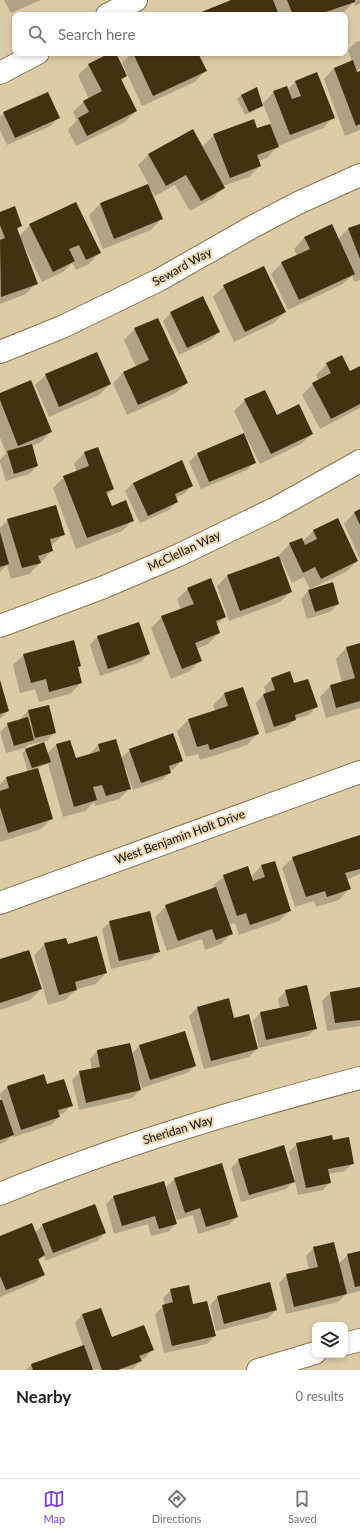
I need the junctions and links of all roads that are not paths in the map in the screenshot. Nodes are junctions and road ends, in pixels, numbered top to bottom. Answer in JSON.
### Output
{"nodes":[{"id":1,"x":136,"y":0,"type":"edge"},
{"id":2,"x":113,"y":12,"type":"edge"},
{"id":3,"x":32,"y":56,"type":"edge"},
{"id":4,"x":0,"y":73,"type":"edge"},
{"id":5,"x":360,"y":175,"type":"edge"},
{"id":6,"x":0,"y":352,"type":"edge"},
{"id":7,"x":360,"y":461,"type":"edge"},
{"id":8,"x":0,"y":626,"type":"edge"},
{"id":9,"x":360,"y":772,"type":"edge"},
{"id":10,"x":0,"y":903,"type":"edge"},
{"id":11,"x":360,"y":1078,"type":"edge"},
{"id":12,"x":0,"y":1194,"type":"edge"},
{"id":13,"x":360,"y":1340,"type":"edge"},
{"id":14,"x":348,"y":1343,"type":"edge"},
{"id":15,"x":312,"y":1354,"type":"edge"},
{"id":16,"x":258,"y":1370,"type":"edge"}],
"edges":[{"from":1,"to":2,"type":"street"},
{"from":3,"to":4,"type":"street"},
{"from":5,"to":6,"type":"street","name":"Seward Way"},
{"from":7,"to":8,"type":"street","name":"McClellan Way"},
{"from":9,"to":10,"type":"street","name":"West Benjamin Holt Drive"},
{"from":11,"to":12,"type":"street","name":"Sheridan Way"},
{"from":13,"to":14,"type":"street"},
{"from":15,"to":16,"type":"street"}]}
